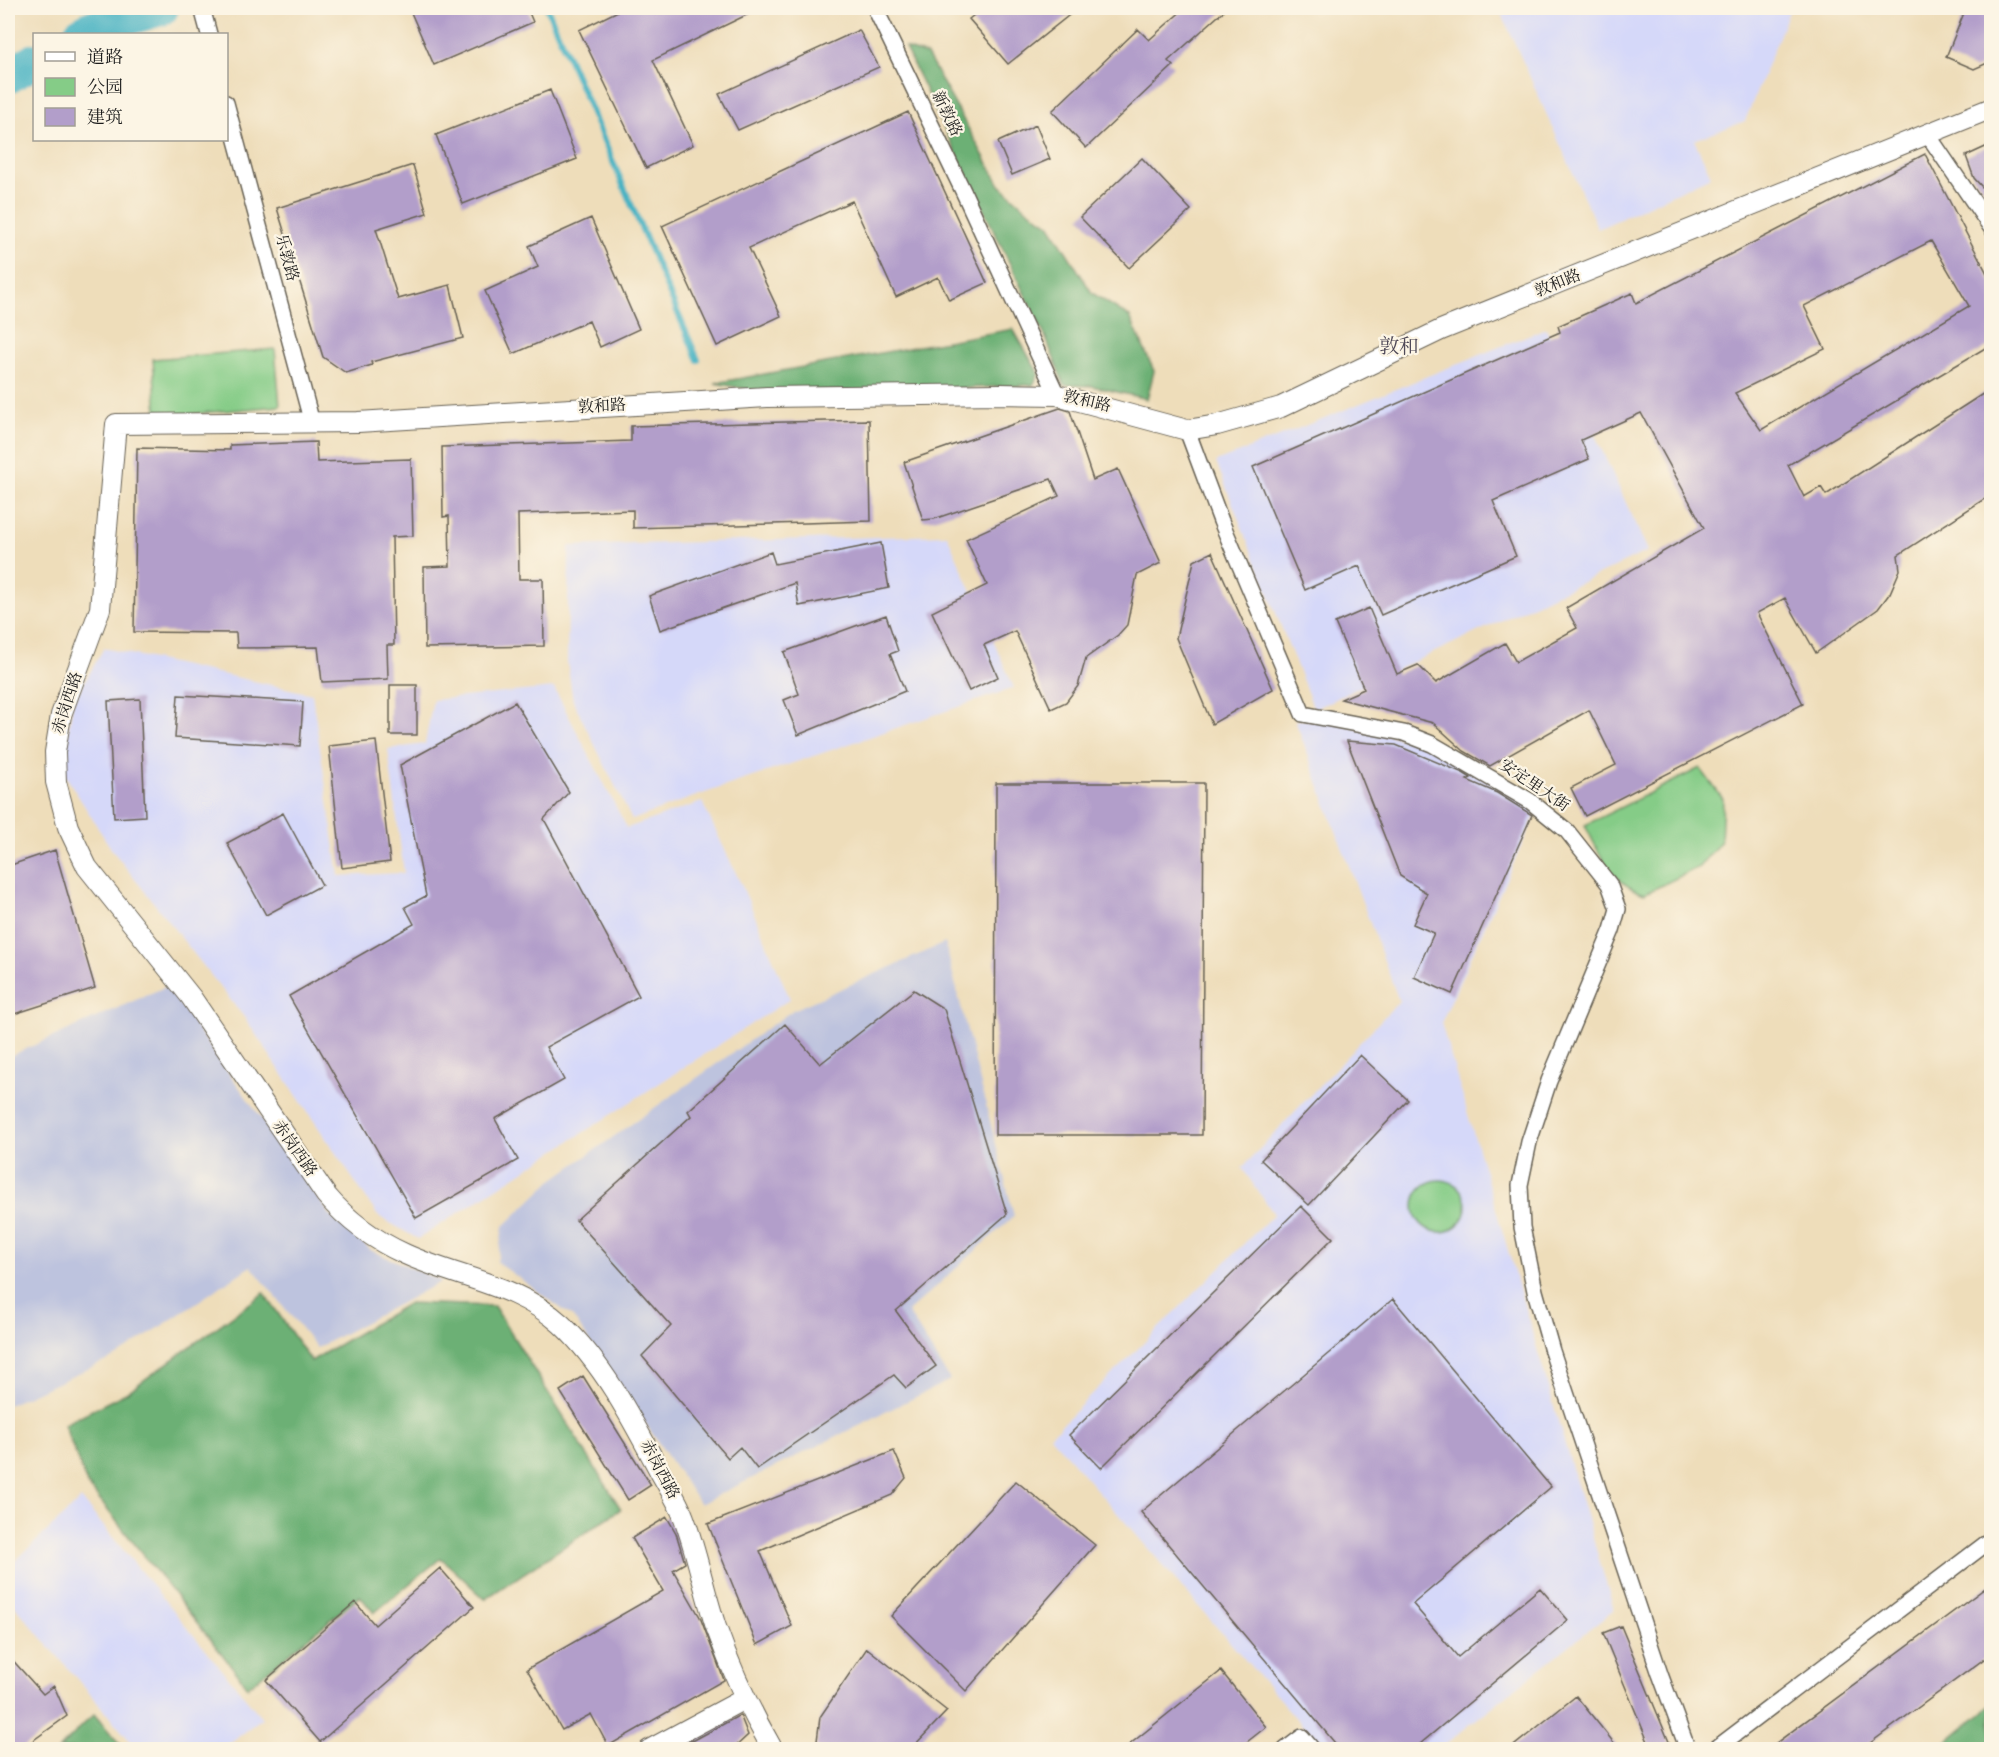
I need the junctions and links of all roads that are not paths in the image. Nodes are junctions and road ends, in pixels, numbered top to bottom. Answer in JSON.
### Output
{"nodes":[{"id":1,"x":202,"y":8,"type":"edge"},
{"id":2,"x":875,"y":8,"type":"edge"},
{"id":3,"x":209,"y":33,"type":"edge"},
{"id":4,"x":1992,"y":108,"type":"edge"},
{"id":5,"x":228,"y":110,"type":"edge"},
{"id":6,"x":1928,"y":135,"type":"junction"},
{"id":7,"x":1992,"y":229,"type":"edge"},
{"id":8,"x":1057,"y":395,"type":"junction"},
{"id":9,"x":312,"y":423,"type":"junction"},
{"id":10,"x":116,"y":424,"type":"joint"},
{"id":11,"x":1187,"y":430,"type":"junction"},
{"id":12,"x":1992,"y":1539,"type":"edge"},
{"id":13,"x":744,"y":1699,"type":"junction"},
{"id":14,"x":649,"y":1749,"type":"edge"},
{"id":15,"x":773,"y":1749,"type":"edge"},
{"id":16,"x":1285,"y":1749,"type":"edge"},
{"id":17,"x":1313,"y":1749,"type":"edge"},
{"id":18,"x":1688,"y":1749,"type":"edge"},
{"id":19,"x":1714,"y":1749,"type":"edge"}],
"edges":[{"from":1,"to":3,"type":"street"},
{"from":2,"to":8,"type":"street","name":"新敦路"},
{"from":4,"to":6,"type":"street","name":"敦和路"},
{"from":5,"to":9,"type":"street","name":"乐敦路"},
{"from":6,"to":7,"type":"street"},
{"from":6,"to":11,"type":"street","name":"敦和路"},
{"from":8,"to":9,"type":"street","name":"敦和路"},
{"from":8,"to":11,"type":"street","name":"敦和路"},
{"from":9,"to":10,"type":"street","name":"敦和路"},
{"from":10,"to":13,"type":"street","name":"赤岗西路"},
{"from":11,"to":18,"type":"street","name":"安定里大街"},
{"from":12,"to":19,"type":"street"},
{"from":13,"to":14,"type":"street"},
{"from":13,"to":15,"type":"street","name":"赤岗西路"},
{"from":16,"to":17,"type":"street"}]}
